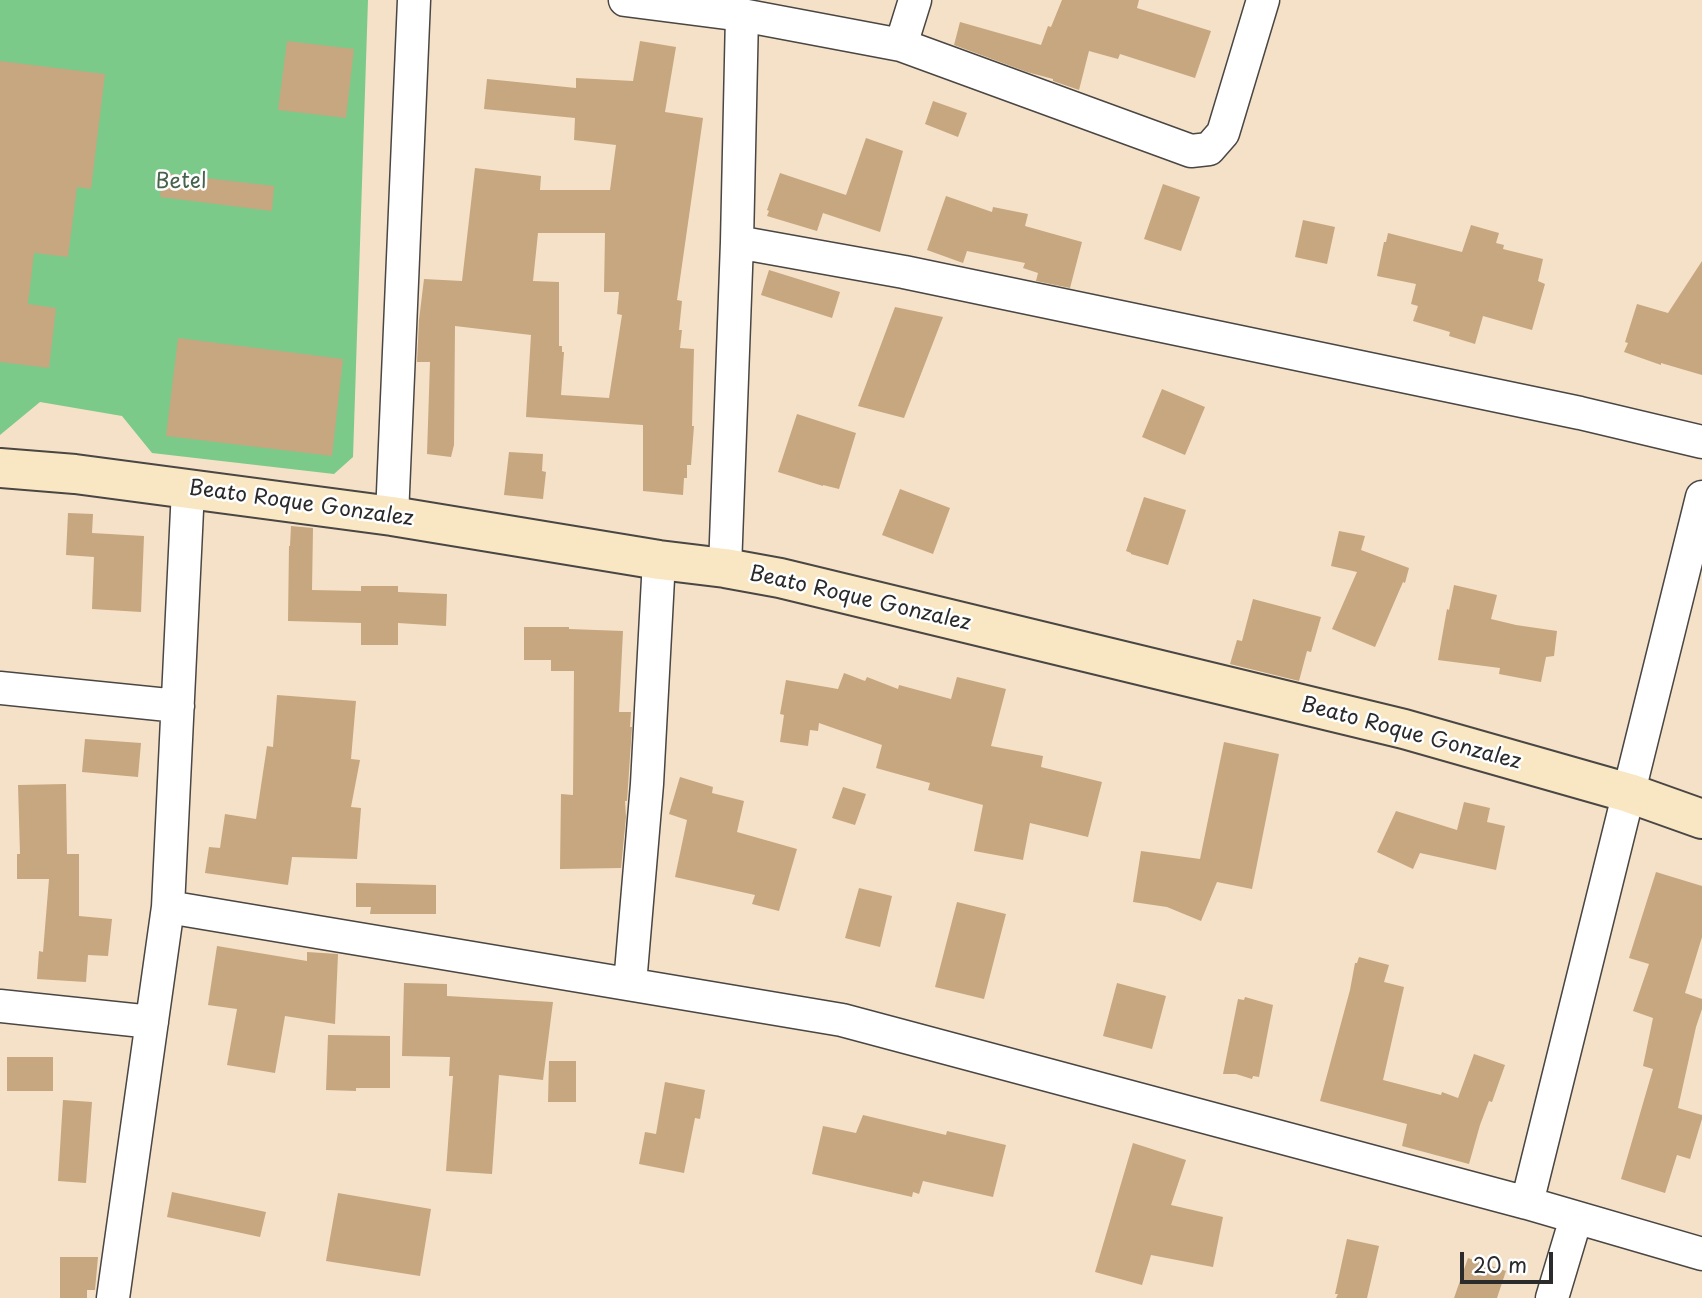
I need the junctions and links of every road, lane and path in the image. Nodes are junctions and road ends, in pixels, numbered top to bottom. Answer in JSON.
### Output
{"nodes":[{"id":1,"x":414,"y":0,"type":"edge"},
{"id":2,"x":625,"y":0,"type":"edge"},
{"id":3,"x":915,"y":0,"type":"edge"},
{"id":4,"x":1263,"y":0,"type":"edge"},
{"id":5,"x":743,"y":15,"type":"junction"},
{"id":6,"x":901,"y":45,"type":"junction"},
{"id":7,"x":737,"y":242,"type":"junction"},
{"id":8,"x":1702,"y":442,"type":"edge"},
{"id":9,"x":0,"y":468,"type":"edge"},
{"id":10,"x":188,"y":489,"type":"junction"},
{"id":11,"x":1702,"y":497,"type":"edge"},
{"id":12,"x":392,"y":516,"type":"junction"},
{"id":13,"x":659,"y":560,"type":"junction"},
{"id":14,"x":725,"y":568,"type":"junction"},
{"id":15,"x":0,"y":688,"type":"edge"},
{"id":16,"x":178,"y":706,"type":"junction"},
{"id":17,"x":1629,"y":793,"type":"junction"},
{"id":18,"x":1702,"y":818,"type":"edge"},
{"id":19,"x":168,"y":907,"type":"junction"},
{"id":20,"x":630,"y":984,"type":"junction"},
{"id":21,"x":0,"y":1006,"type":"edge"},
{"id":22,"x":152,"y":1022,"type":"junction"},
{"id":23,"x":1527,"y":1203,"type":"junction"},
{"id":24,"x":1576,"y":1218,"type":"junction"},
{"id":25,"x":1702,"y":1254,"type":"edge"},
{"id":26,"x":113,"y":1298,"type":"edge"},
{"id":27,"x":1552,"y":1298,"type":"edge"}],
"edges":[{"from":1,"to":12,"type":"street"},
{"from":2,"to":5,"type":"street"},
{"from":3,"to":6,"type":"street"},
{"from":4,"to":6,"type":"street"},
{"from":5,"to":6,"type":"street"},
{"from":5,"to":7,"type":"street"},
{"from":7,"to":8,"type":"street"},
{"from":7,"to":14,"type":"street"},
{"from":9,"to":10,"type":"street","name":"Beato Roque Gonzalez"},
{"from":10,"to":12,"type":"street","name":"Beato Roque Gonzalez"},
{"from":10,"to":16,"type":"street"},
{"from":11,"to":17,"type":"street"},
{"from":12,"to":13,"type":"street","name":"Beato Roque Gonzalez"},
{"from":13,"to":14,"type":"street","name":"Beato Roque Gonzalez"},
{"from":13,"to":20,"type":"street"},
{"from":14,"to":17,"type":"street","name":"Beato Roque Gonzalez"},
{"from":15,"to":16,"type":"street"},
{"from":16,"to":19,"type":"street"},
{"from":17,"to":18,"type":"street","name":"Beato Roque Gonzalez"},
{"from":17,"to":23,"type":"street"},
{"from":19,"to":20,"type":"street"},
{"from":19,"to":22,"type":"street"},
{"from":20,"to":23,"type":"street"},
{"from":21,"to":22,"type":"street"},
{"from":22,"to":26,"type":"street"},
{"from":23,"to":24,"type":"street"},
{"from":24,"to":25,"type":"street"},
{"from":24,"to":27,"type":"street"}]}
